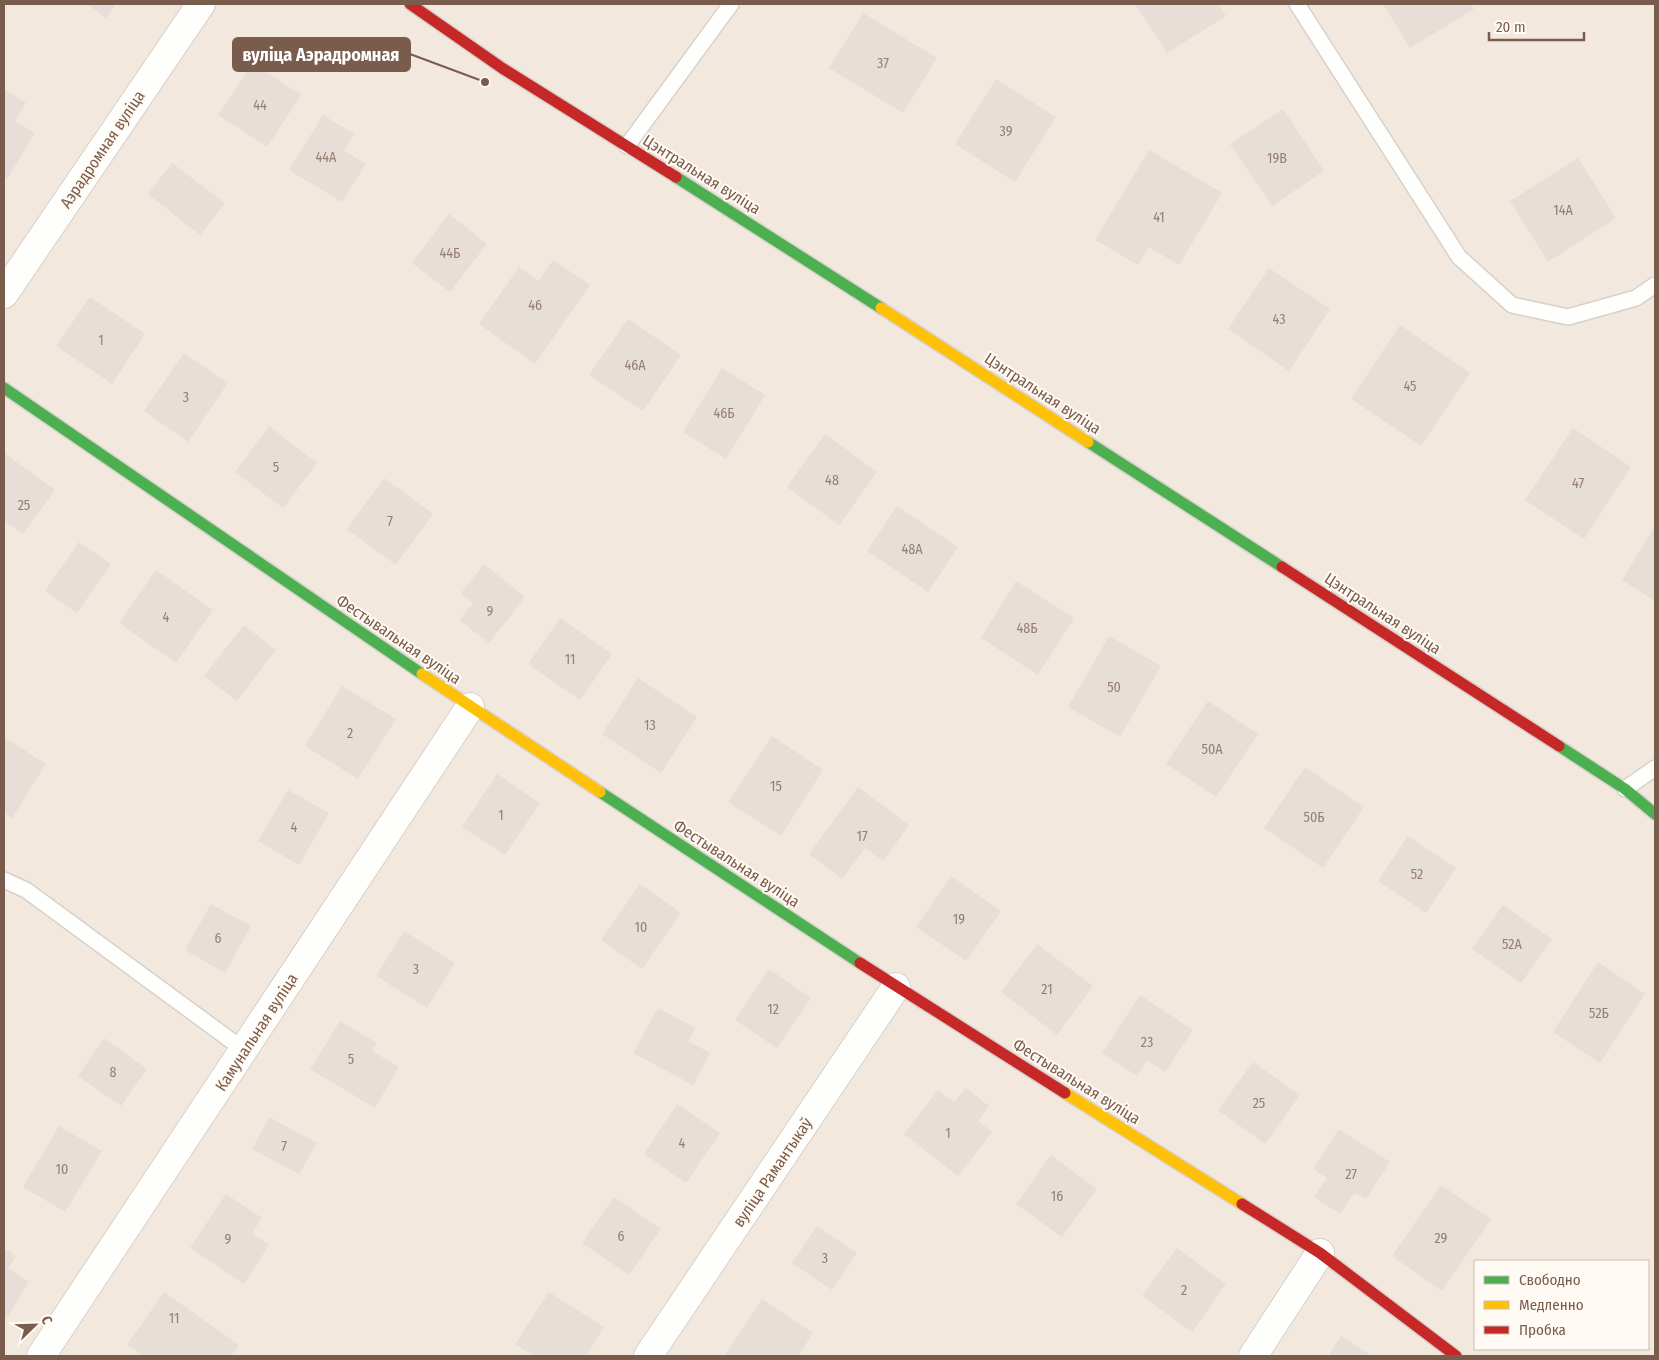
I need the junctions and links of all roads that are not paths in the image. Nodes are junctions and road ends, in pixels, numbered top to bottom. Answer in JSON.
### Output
{"nodes":[{"id":1,"x":201,"y":4,"type":"edge"},
{"id":2,"x":410,"y":4,"type":"edge"},
{"id":3,"x":731,"y":4,"type":"edge"},
{"id":4,"x":1297,"y":4,"type":"edge"},
{"id":5,"x":626,"y":146,"type":"junction"},
{"id":6,"x":1655,"y":285,"type":"edge"},
{"id":7,"x":4,"y":294,"type":"edge"},
{"id":8,"x":4,"y":388,"type":"edge"},
{"id":9,"x":470,"y":707,"type":"junction"},
{"id":10,"x":1655,"y":768,"type":"edge"},
{"id":11,"x":1625,"y":789,"type":"junction"},
{"id":12,"x":1655,"y":814,"type":"edge"},
{"id":13,"x":4,"y":880,"type":"edge"},
{"id":14,"x":896,"y":987,"type":"junction"},
{"id":15,"x":244,"y":1050,"type":"junction"},
{"id":16,"x":1320,"y":1253,"type":"junction"},
{"id":17,"x":42,"y":1356,"type":"edge"},
{"id":18,"x":648,"y":1356,"type":"edge"},
{"id":19,"x":1253,"y":1356,"type":"edge"},
{"id":20,"x":1456,"y":1356,"type":"edge"}],
"edges":[{"from":1,"to":7,"type":"street","name":"Аэрадромная вуліца"},
{"from":2,"to":5,"type":"street","name":"Цэнтральная вуліца"},
{"from":3,"to":5,"type":"lane"},
{"from":4,"to":6,"type":"lane"},
{"from":5,"to":11,"type":"street","name":"Цэнтральная вуліца"},
{"from":8,"to":9,"type":"street","name":"Фестывальная вуліца"},
{"from":9,"to":14,"type":"street","name":"Фестывальная вуліца"},
{"from":9,"to":15,"type":"street","name":"Камунальная вуліца"},
{"from":10,"to":11,"type":"lane"},
{"from":11,"to":12,"type":"street","name":"Цэнтральная вуліца"},
{"from":13,"to":15,"type":"lane"},
{"from":14,"to":16,"type":"street","name":"Фестывальная вуліца"},
{"from":14,"to":18,"type":"street","name":"вуліца Рамантыкаў"},
{"from":15,"to":17,"type":"street","name":"Камунальная вуліца"},
{"from":16,"to":19,"type":"street"},
{"from":16,"to":20,"type":"street","name":"Фестывальная вуліца"}]}
